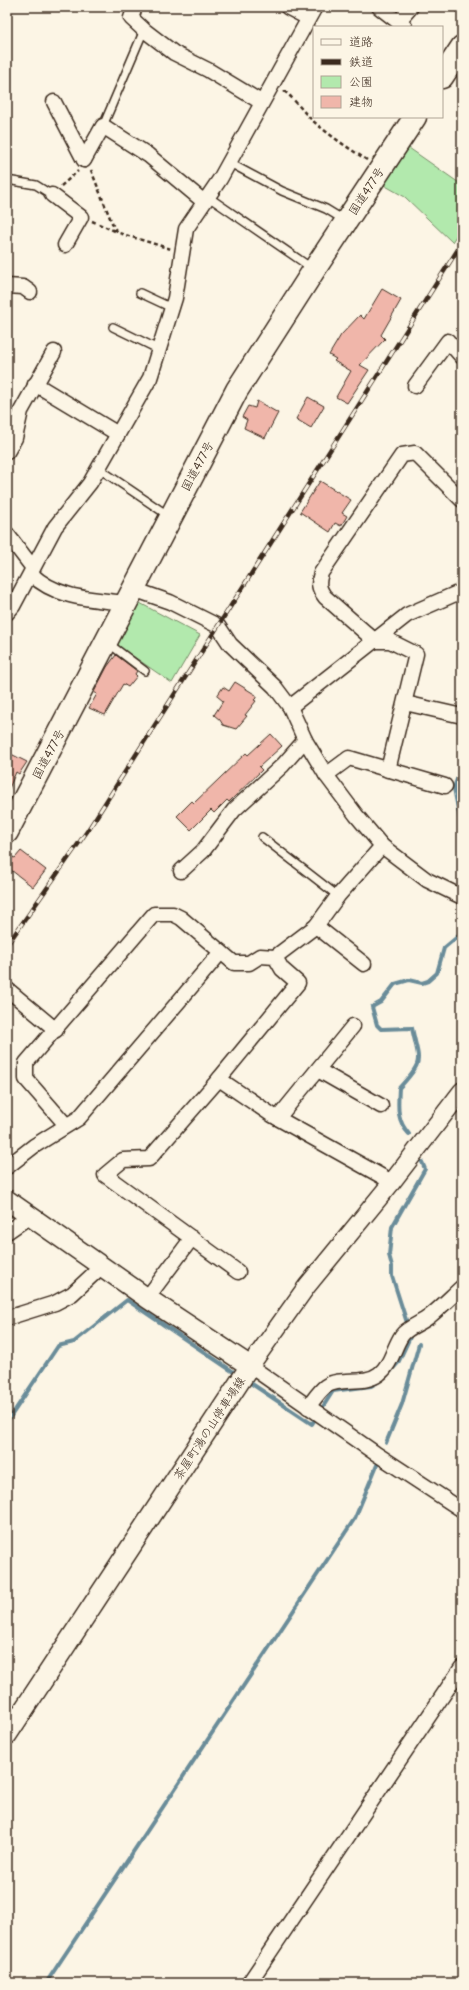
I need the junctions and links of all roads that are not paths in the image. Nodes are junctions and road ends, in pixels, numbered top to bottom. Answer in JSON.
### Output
{"nodes":[{"id":1,"x":135,"y":7,"type":"edge"},
{"id":2,"x":286,"y":7,"type":"edge"},
{"id":3,"x":379,"y":7,"type":"edge"},
{"id":4,"x":411,"y":7,"type":"edge"},
{"id":5,"x":311,"y":12,"type":"edge"},
{"id":6,"x":402,"y":24,"type":"edge"},
{"id":7,"x":144,"y":30,"type":"junction"},
{"id":8,"x":54,"y":102,"type":"dead end"},
{"id":9,"x":261,"y":102,"type":"junction"},
{"id":10,"x":414,"y":118,"type":"edge"},
{"id":11,"x":103,"y":126,"type":"junction"},
{"id":12,"x":228,"y":162,"type":"junction"},
{"id":13,"x":7,"y":180,"type":"edge"},
{"id":14,"x":52,"y":195,"type":"joint"},
{"id":15,"x":205,"y":199,"type":"junction"},
{"id":16,"x":346,"y":221,"type":"junction"},
{"id":17,"x":65,"y":245,"type":"dead end"},
{"id":18,"x":314,"y":270,"type":"junction"},
{"id":19,"x":7,"y":286,"type":"edge"},
{"id":20,"x":30,"y":292,"type":"dead end"},
{"id":21,"x":140,"y":293,"type":"dead end"},
{"id":22,"x":172,"y":308,"type":"junction"},
{"id":23,"x":113,"y":327,"type":"dead end"},
{"id":24,"x":160,"y":350,"type":"junction"},
{"id":25,"x":54,"y":352,"type":"dead end"},
{"id":26,"x":462,"y":357,"type":"edge"},
{"id":27,"x":35,"y":384,"type":"junction"},
{"id":28,"x":415,"y":386,"type":"dead end"},
{"id":29,"x":118,"y":434,"type":"junction"},
{"id":30,"x":7,"y":452,"type":"edge"},
{"id":31,"x":98,"y":468,"type":"junction"},
{"id":32,"x":462,"y":500,"type":"edge"},
{"id":33,"x":171,"y":517,"type":"junction"},
{"id":34,"x":7,"y":534,"type":"edge"},
{"id":35,"x":32,"y":571,"type":"junction"},
{"id":36,"x":462,"y":591,"type":"edge"},
{"id":37,"x":130,"y":596,"type":"junction"},
{"id":38,"x":7,"y":613,"type":"edge"},
{"id":39,"x":375,"y":641,"type":"junction"},
{"id":40,"x":106,"y":642,"type":"junction"},
{"id":41,"x":145,"y":671,"type":"dead end"},
{"id":42,"x":404,"y":703,"type":"junction"},
{"id":43,"x":290,"y":707,"type":"junction"},
{"id":44,"x":462,"y":716,"type":"edge"},
{"id":45,"x":305,"y":740,"type":"junction"},
{"id":46,"x":388,"y":770,"type":"junction"},
{"id":47,"x":326,"y":776,"type":"junction"},
{"id":48,"x":445,"y":786,"type":"dead end"},
{"id":49,"x":7,"y":832,"type":"edge"},
{"id":50,"x":262,"y":837,"type":"dead end"},
{"id":51,"x":382,"y":846,"type":"junction"},
{"id":52,"x":181,"y":871,"type":"dead end"},
{"id":53,"x":338,"y":896,"type":"junction"},
{"id":54,"x":462,"y":897,"type":"edge"},
{"id":55,"x":316,"y":926,"type":"junction"},
{"id":56,"x":221,"y":952,"type":"junction"},
{"id":57,"x":275,"y":957,"type":"junction"},
{"id":58,"x":364,"y":964,"type":"dead end"},
{"id":59,"x":7,"y":989,"type":"edge"},
{"id":60,"x":353,"y":1026,"type":"dead end"},
{"id":61,"x":56,"y":1030,"type":"junction"},
{"id":62,"x":318,"y":1070,"type":"junction"},
{"id":63,"x":220,"y":1079,"type":"junction"},
{"id":64,"x":462,"y":1091,"type":"edge"},
{"id":65,"x":381,"y":1106,"type":"dead end"},
{"id":66,"x":278,"y":1118,"type":"junction"},
{"id":67,"x":66,"y":1125,"type":"junction"},
{"id":68,"x":7,"y":1167,"type":"edge"},
{"id":69,"x":392,"y":1182,"type":"junction"},
{"id":70,"x":7,"y":1200,"type":"edge"},
{"id":71,"x":30,"y":1216,"type":"junction"},
{"id":72,"x":7,"y":1232,"type":"edge"},
{"id":73,"x":192,"y":1238,"type":"junction"},
{"id":74,"x":101,"y":1267,"type":"junction"},
{"id":75,"x":238,"y":1272,"type":"dead end"},
{"id":76,"x":462,"y":1287,"type":"edge"},
{"id":77,"x":147,"y":1298,"type":"junction"},
{"id":78,"x":7,"y":1318,"type":"edge"},
{"id":79,"x":249,"y":1368,"type":"junction"},
{"id":80,"x":309,"y":1408,"type":"junction"},
{"id":81,"x":462,"y":1510,"type":"edge"},
{"id":82,"x":462,"y":1667,"type":"edge"},
{"id":83,"x":7,"y":1735,"type":"edge"},
{"id":84,"x":249,"y":1983,"type":"edge"}],
"edges":[{"from":1,"to":7,"type":"street"},
{"from":2,"to":5,"type":"street"},
{"from":3,"to":6,"type":"street"},
{"from":4,"to":6,"type":"street"},
{"from":5,"to":9,"type":"street"},
{"from":7,"to":9,"type":"street"},
{"from":7,"to":11,"type":"lane"},
{"from":8,"to":11,"type":"street"},
{"from":9,"to":12,"type":"street"},
{"from":10,"to":16,"type":"highway","name":"国道477号"},
{"from":11,"to":15,"type":"street"},
{"from":12,"to":15,"type":"street"},
{"from":12,"to":16,"type":"lane"},
{"from":13,"to":14,"type":"lane"},
{"from":14,"to":17,"type":"street"},
{"from":15,"to":18,"type":"lane"},
{"from":15,"to":22,"type":"street"},
{"from":16,"to":18,"type":"highway","name":"国道477号"},
{"from":18,"to":33,"type":"highway","name":"国道477号"},
{"from":19,"to":20,"type":"street"},
{"from":21,"to":22,"type":"lane"},
{"from":22,"to":24,"type":"street"},
{"from":23,"to":24,"type":"lane"},
{"from":24,"to":29,"type":"street"},
{"from":25,"to":27,"type":"street"},
{"from":26,"to":28,"type":"street"},
{"from":27,"to":29,"type":"street"},
{"from":27,"to":30,"type":"street"},
{"from":29,"to":31,"type":"street"},
{"from":31,"to":33,"type":"lane"},
{"from":31,"to":35,"type":"street"},
{"from":32,"to":39,"type":"street"},
{"from":33,"to":37,"type":"highway","name":"国道477号"},
{"from":34,"to":35,"type":"street"},
{"from":35,"to":37,"type":"street"},
{"from":35,"to":38,"type":"street"},
{"from":36,"to":39,"type":"street"},
{"from":37,"to":40,"type":"highway","name":"国道477号"},
{"from":37,"to":43,"type":"street"},
{"from":39,"to":42,"type":"street"},
{"from":39,"to":43,"type":"street"},
{"from":40,"to":41,"type":"lane"},
{"from":40,"to":49,"type":"highway","name":"国道477号"},
{"from":42,"to":44,"type":"street"},
{"from":42,"to":46,"type":"street"},
{"from":43,"to":45,"type":"street"},
{"from":45,"to":47,"type":"street"},
{"from":45,"to":52,"type":"street"},
{"from":46,"to":47,"type":"street"},
{"from":46,"to":48,"type":"street"},
{"from":47,"to":51,"type":"street"},
{"from":50,"to":53,"type":"lane"},
{"from":51,"to":53,"type":"street"},
{"from":51,"to":54,"type":"street"},
{"from":53,"to":55,"type":"street"},
{"from":55,"to":57,"type":"street"},
{"from":55,"to":58,"type":"street"},
{"from":56,"to":57,"type":"street"},
{"from":56,"to":61,"type":"street"},
{"from":56,"to":67,"type":"street"},
{"from":57,"to":63,"type":"street"},
{"from":59,"to":61,"type":"street"},
{"from":60,"to":62,"type":"street"},
{"from":61,"to":67,"type":"street"},
{"from":62,"to":65,"type":"street"},
{"from":62,"to":66,"type":"street"},
{"from":63,"to":66,"type":"street"},
{"from":63,"to":73,"type":"street"},
{"from":64,"to":69,"type":"street"},
{"from":66,"to":69,"type":"street"},
{"from":67,"to":68,"type":"street"},
{"from":69,"to":79,"type":"street"},
{"from":70,"to":71,"type":"main road","name":"茶屋町湯の山停車場線"},
{"from":71,"to":72,"type":"street"},
{"from":71,"to":74,"type":"main road","name":"茶屋町湯の山停車場線"},
{"from":73,"to":75,"type":"street"},
{"from":73,"to":77,"type":"street"},
{"from":74,"to":77,"type":"main road","name":"茶屋町湯の山停車場線"},
{"from":74,"to":78,"type":"street"},
{"from":76,"to":80,"type":"street"},
{"from":77,"to":79,"type":"main road","name":"茶屋町湯の山停車場線"},
{"from":79,"to":80,"type":"street"},
{"from":79,"to":83,"type":"main road","name":"茶屋町湯の山停車場線"},
{"from":80,"to":81,"type":"street"},
{"from":82,"to":84,"type":"street"}]}
